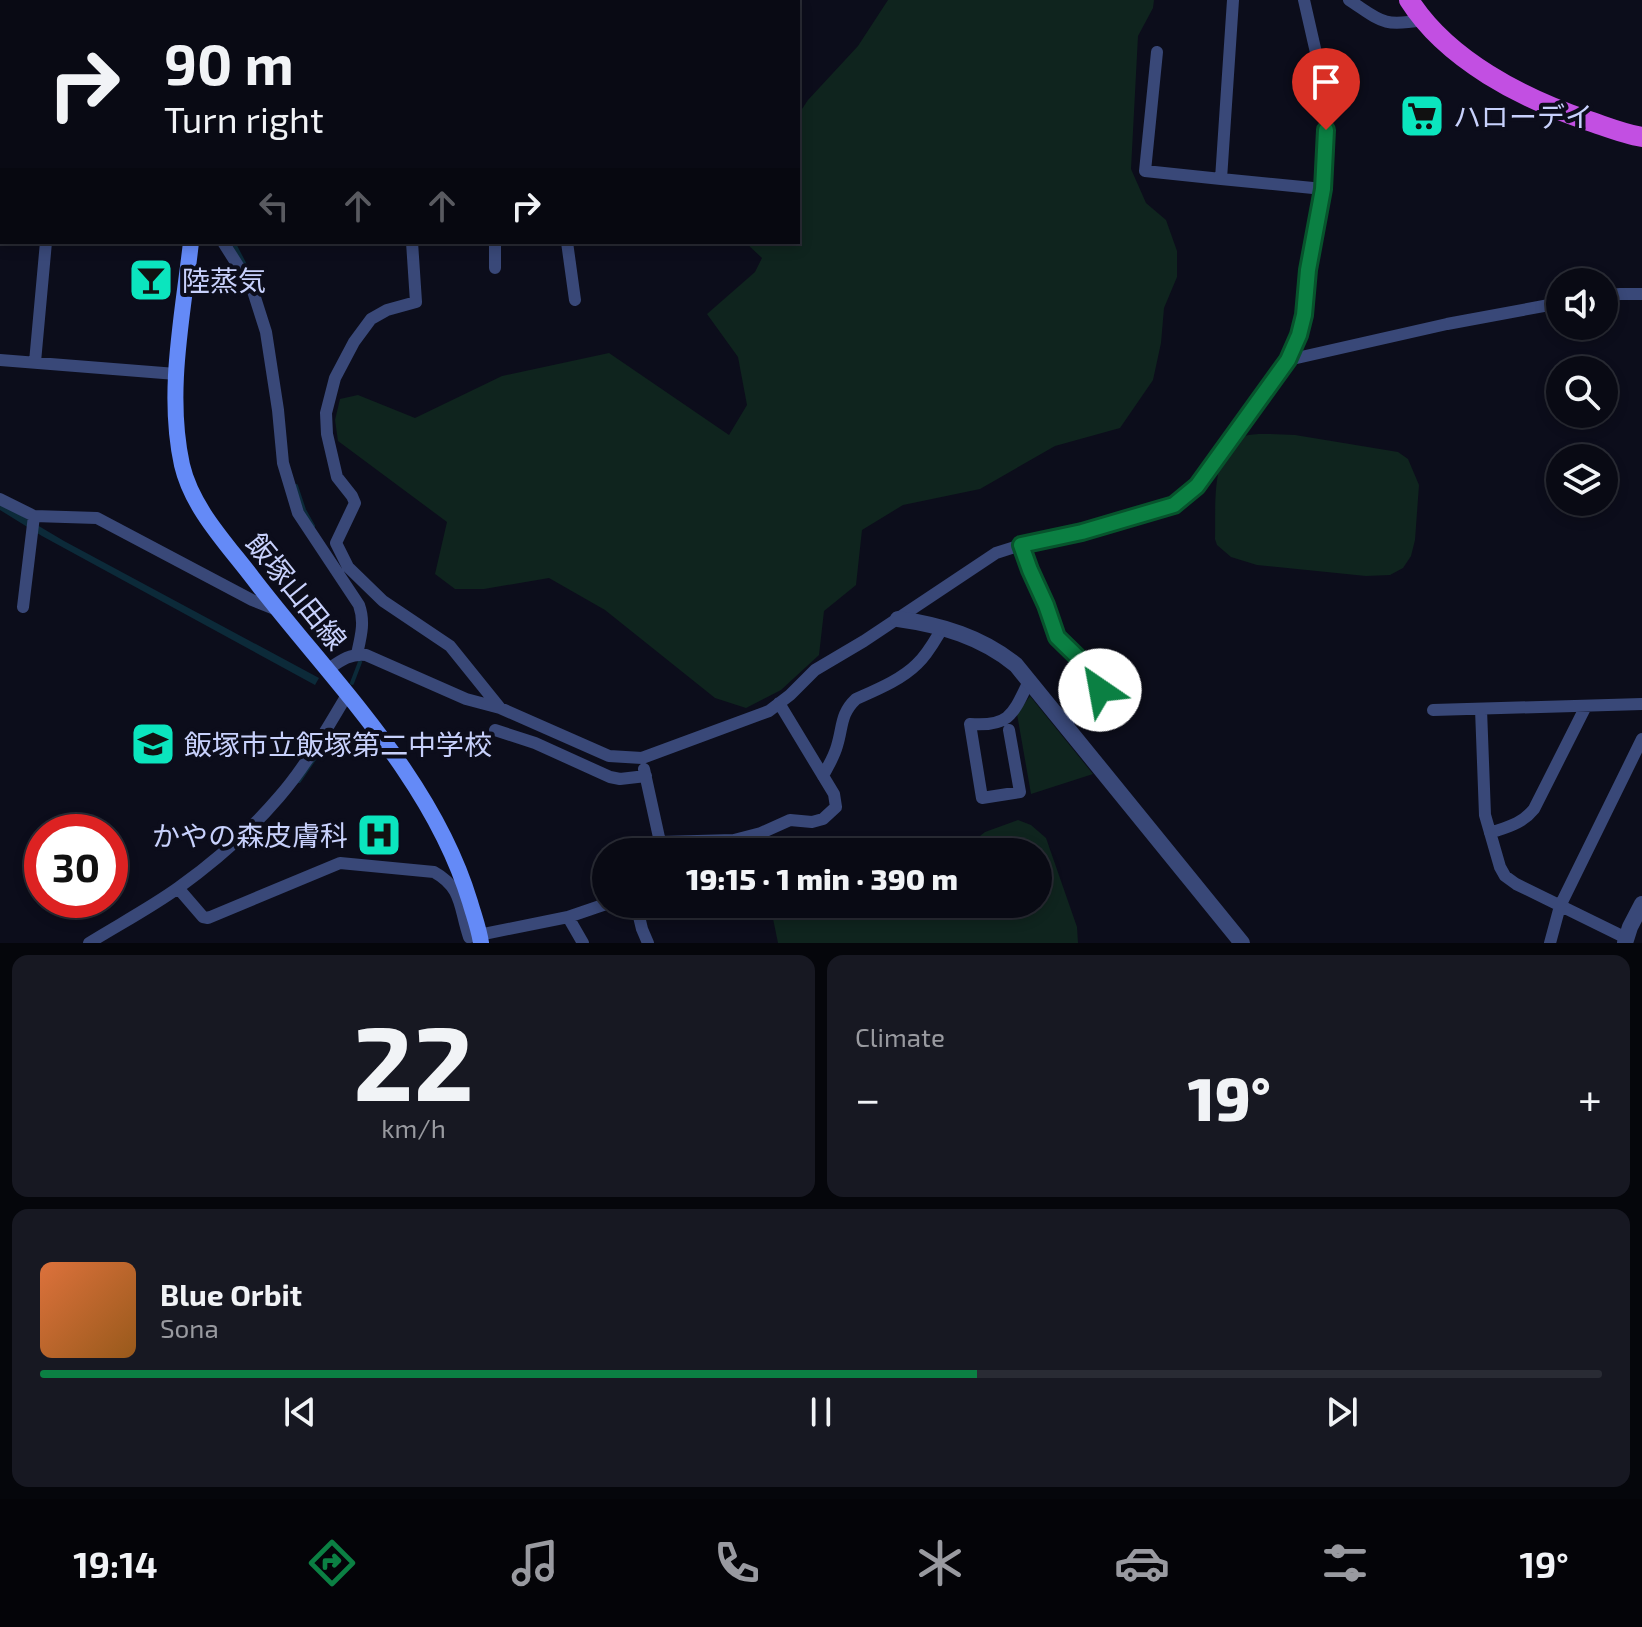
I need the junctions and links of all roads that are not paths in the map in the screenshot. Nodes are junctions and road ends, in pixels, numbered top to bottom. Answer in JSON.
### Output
{"nodes":[{"id":1,"x":1233,"y":0,"type":"edge"},
{"id":2,"x":1304,"y":0,"type":"edge"},
{"id":3,"x":1349,"y":0,"type":"edge"},
{"id":4,"x":1409,"y":0,"type":"edge"},
{"id":5,"x":1422,"y":20,"type":"junction"},
{"id":6,"x":1157,"y":52,"type":"dead end"},
{"id":7,"x":1642,"y":137,"type":"edge"},
{"id":8,"x":1221,"y":179,"type":"junction"},
{"id":9,"x":1323,"y":189,"type":"junction"},
{"id":10,"x":46,"y":244,"type":"edge"},
{"id":11,"x":191,"y":244,"type":"edge"},
{"id":12,"x":224,"y":244,"type":"edge"},
{"id":13,"x":412,"y":244,"type":"edge"},
{"id":14,"x":495,"y":244,"type":"edge"},
{"id":15,"x":567,"y":244,"type":"edge"},
{"id":16,"x":495,"y":268,"type":"dead end"},
{"id":17,"x":1618,"y":294,"type":"edge"},
{"id":18,"x":1642,"y":294,"type":"edge"},
{"id":19,"x":575,"y":300,"type":"dead end"},
{"id":20,"x":1546,"y":306,"type":"edge"},
{"id":21,"x":0,"y":360,"type":"edge"},
{"id":22,"x":1288,"y":360,"type":"junction"},
{"id":23,"x":35,"y":362,"type":"junction"},
{"id":24,"x":176,"y":374,"type":"junction"},
{"id":25,"x":0,"y":499,"type":"edge"},
{"id":26,"x":33,"y":522,"type":"junction"},
{"id":27,"x":1021,"y":545,"type":"junction"},
{"id":28,"x":343,"y":570,"type":"junction"},
{"id":29,"x":23,"y":607,"type":"dead end"},
{"id":30,"x":277,"y":610,"type":"junction"},
{"id":31,"x":898,"y":619,"type":"junction"},
{"id":32,"x":943,"y":627,"type":"junction"},
{"id":33,"x":357,"y":654,"type":"junction"},
{"id":34,"x":327,"y":670,"type":"junction"},
{"id":35,"x":1029,"y":681,"type":"junction"},
{"id":36,"x":347,"y":695,"type":"junction"},
{"id":37,"x":779,"y":703,"type":"junction"},
{"id":38,"x":1642,"y":704,"type":"edge"},
{"id":39,"x":1586,"y":706,"type":"junction"},
{"id":40,"x":500,"y":708,"type":"junction"},
{"id":41,"x":1481,"y":709,"type":"junction"},
{"id":42,"x":1433,"y":710,"type":"dead end"},
{"id":43,"x":1064,"y":725,"type":"junction"},
{"id":44,"x":495,"y":730,"type":"dead end"},
{"id":45,"x":1009,"y":730,"type":"dead end"},
{"id":46,"x":1642,"y":739,"type":"edge"},
{"id":47,"x":642,"y":758,"type":"junction"},
{"id":48,"x":646,"y":776,"type":"junction"},
{"id":49,"x":823,"y":776,"type":"junction"},
{"id":50,"x":1490,"y":833,"type":"junction"},
{"id":51,"x":658,"y":838,"type":"edge"},
{"id":52,"x":742,"y":838,"type":"edge"},
{"id":53,"x":180,"y":890,"type":"junction"},
{"id":54,"x":1642,"y":904,"type":"edge"},
{"id":55,"x":1560,"y":906,"type":"junction"},
{"id":56,"x":592,"y":909,"type":"edge"},
{"id":57,"x":568,"y":917,"type":"junction"},
{"id":58,"x":639,"y":918,"type":"edge"},
{"id":59,"x":475,"y":939,"type":"edge"},
{"id":60,"x":1625,"y":940,"type":"edge"},
{"id":61,"x":89,"y":943,"type":"edge"},
{"id":62,"x":583,"y":943,"type":"edge"},
{"id":63,"x":648,"y":943,"type":"edge"},
{"id":64,"x":1242,"y":943,"type":"edge"},
{"id":65,"x":1550,"y":943,"type":"edge"}],
"edges":[{"from":1,"to":8,"type":"street"},
{"from":2,"to":9,"type":"street"},
{"from":3,"to":5,"type":"street"},
{"from":4,"to":5,"type":"highway"},
{"from":5,"to":7,"type":"highway"},
{"from":6,"to":8,"type":"street"},
{"from":8,"to":9,"type":"street"},
{"from":9,"to":22,"type":"street"},
{"from":10,"to":23,"type":"street"},
{"from":11,"to":24,"type":"main road","name":"飯塚山田線"},
{"from":12,"to":28,"type":"street"},
{"from":13,"to":28,"type":"street"},
{"from":14,"to":16,"type":"street"},
{"from":15,"to":19,"type":"street"},
{"from":17,"to":18,"type":"street"},
{"from":20,"to":22,"type":"street"},
{"from":21,"to":23,"type":"street"},
{"from":22,"to":27,"type":"street"},
{"from":23,"to":24,"type":"street"},
{"from":24,"to":30,"type":"main road","name":"飯塚山田線"},
{"from":25,"to":26,"type":"street"},
{"from":26,"to":29,"type":"street"},
{"from":26,"to":30,"type":"street"},
{"from":27,"to":31,"type":"street"},
{"from":27,"to":43,"type":"street"},
{"from":28,"to":33,"type":"street"},
{"from":28,"to":40,"type":"street"},
{"from":30,"to":34,"type":"main road","name":"飯塚山田線"},
{"from":31,"to":32,"type":"street"},
{"from":31,"to":37,"type":"street"},
{"from":32,"to":35,"type":"street"},
{"from":32,"to":49,"type":"street"},
{"from":33,"to":34,"type":"street"},
{"from":33,"to":40,"type":"street"},
{"from":34,"to":36,"type":"main road","name":"飯塚山田線"},
{"from":35,"to":43,"type":"street"},
{"from":35,"to":45,"type":"street"},
{"from":36,"to":53,"type":"street"},
{"from":36,"to":59,"type":"main road","name":"飯塚山田線"},
{"from":37,"to":47,"type":"street"},
{"from":37,"to":49,"type":"street"},
{"from":38,"to":39,"type":"street"},
{"from":39,"to":41,"type":"street"},
{"from":39,"to":50,"type":"street"},
{"from":40,"to":47,"type":"street"},
{"from":41,"to":42,"type":"street"},
{"from":41,"to":50,"type":"street"},
{"from":43,"to":64,"type":"street"},
{"from":44,"to":48,"type":"street"},
{"from":46,"to":55,"type":"street"},
{"from":47,"to":48,"type":"street"},
{"from":48,"to":51,"type":"street"},
{"from":49,"to":52,"type":"street"},
{"from":50,"to":55,"type":"street"},
{"from":53,"to":59,"type":"street"},
{"from":53,"to":61,"type":"street"},
{"from":54,"to":60,"type":"street"},
{"from":55,"to":60,"type":"street"},
{"from":55,"to":65,"type":"street"},
{"from":56,"to":57,"type":"street"},
{"from":57,"to":59,"type":"street"},
{"from":57,"to":62,"type":"street"},
{"from":58,"to":63,"type":"street"}]}
